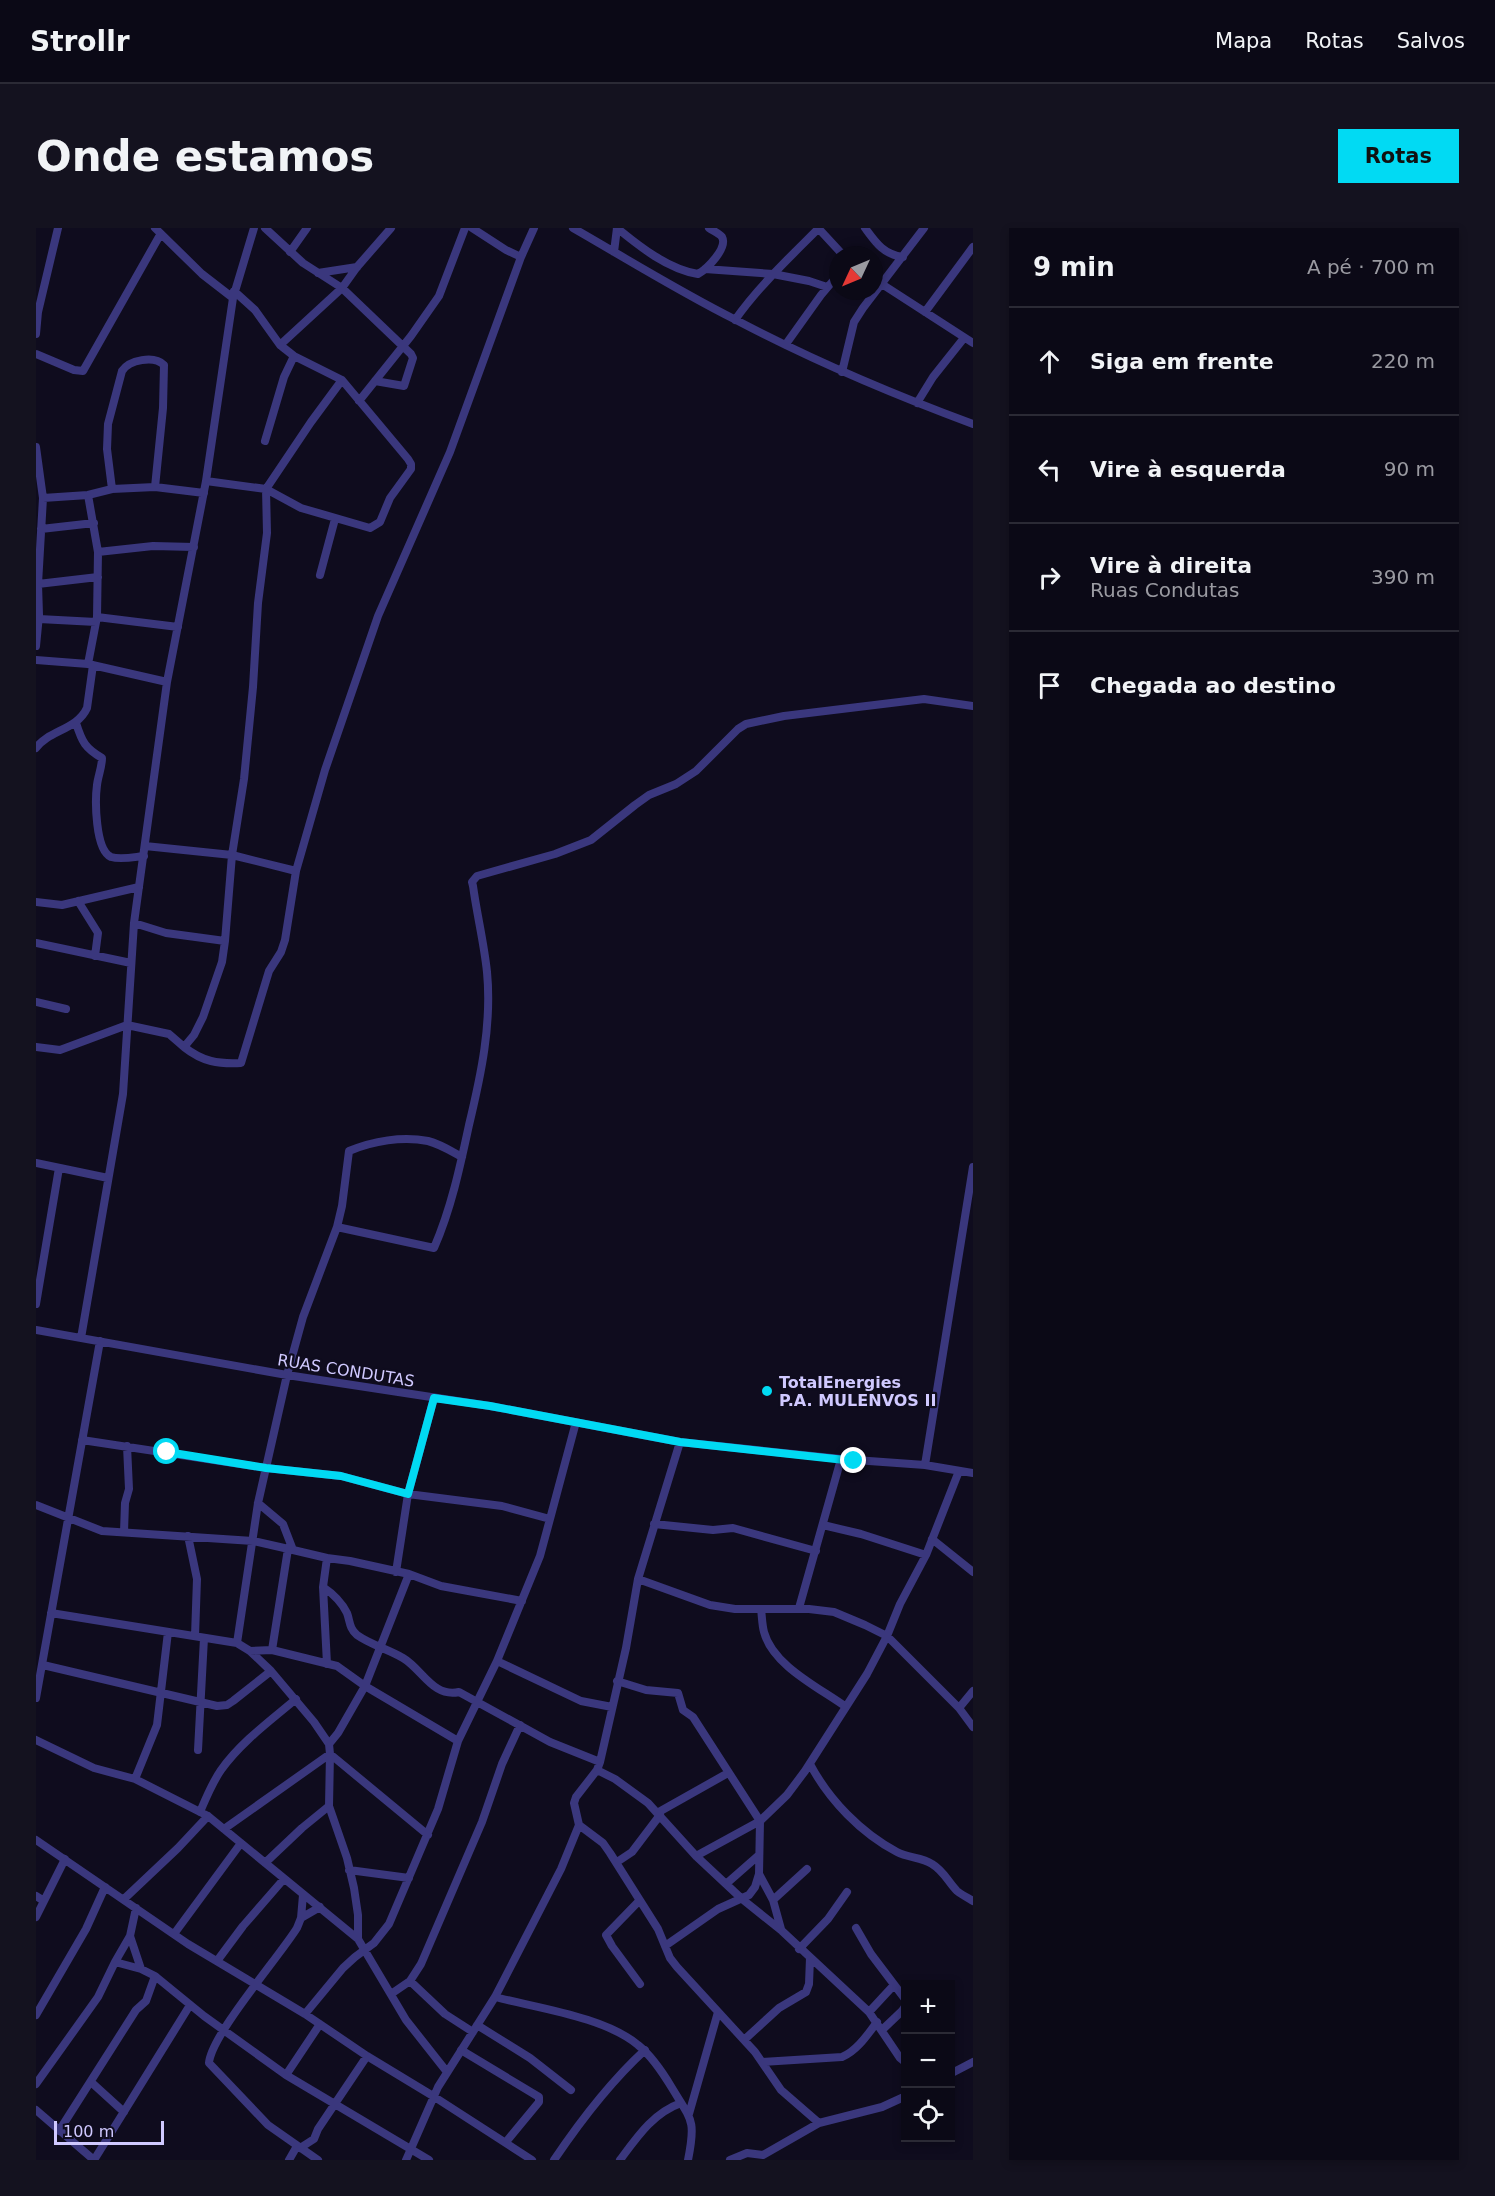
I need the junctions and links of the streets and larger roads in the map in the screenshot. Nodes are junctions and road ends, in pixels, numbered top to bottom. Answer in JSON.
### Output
{"nodes":[{"id":1,"x":57,"y":228,"type":"edge"},
{"id":2,"x":254,"y":228,"type":"edge"},
{"id":3,"x":265,"y":228,"type":"edge"},
{"id":4,"x":308,"y":228,"type":"edge"},
{"id":5,"x":465,"y":228,"type":"edge"},
{"id":6,"x":472,"y":228,"type":"edge"},
{"id":7,"x":534,"y":228,"type":"edge"},
{"id":8,"x":573,"y":228,"type":"edge"},
{"id":9,"x":617,"y":228,"type":"edge"},
{"id":10,"x":709,"y":228,"type":"edge"},
{"id":11,"x":819,"y":228,"type":"edge"},
{"id":12,"x":865,"y":228,"type":"edge"},
{"id":13,"x":924,"y":228,"type":"edge"},
{"id":14,"x":387,"y":229,"type":"edge"},
{"id":15,"x":158,"y":231,"type":"edge"},
{"id":16,"x":835,"y":246,"type":"edge"},
{"id":17,"x":973,"y":247,"type":"edge"},
{"id":18,"x":290,"y":252,"type":"junction"},
{"id":19,"x":614,"y":252,"type":"junction"},
{"id":20,"x":521,"y":257,"type":"junction"},
{"id":21,"x":903,"y":257,"type":"junction"},
{"id":22,"x":357,"y":267,"type":"junction"},
{"id":23,"x":705,"y":269,"type":"junction"},
{"id":24,"x":318,"y":273,"type":"junction"},
{"id":25,"x":773,"y":274,"type":"junction"},
{"id":26,"x":883,"y":284,"type":"edge"},
{"id":27,"x":817,"y":285,"type":"junction"},
{"id":28,"x":883,"y":286,"type":"edge"},
{"id":29,"x":827,"y":287,"type":"joint"},
{"id":30,"x":342,"y":288,"type":"junction"},
{"id":31,"x":234,"y":295,"type":"junction"},
{"id":32,"x":820,"y":295,"type":"junction"},
{"id":33,"x":870,"y":300,"type":"edge"},
{"id":34,"x":925,"y":312,"type":"junction"},
{"id":35,"x":37,"y":314,"type":"edge"},
{"id":36,"x":735,"y":320,"type":"junction"},
{"id":37,"x":36,"y":334,"type":"edge"},
{"id":38,"x":964,"y":338,"type":"junction"},
{"id":39,"x":973,"y":343,"type":"edge"},
{"id":40,"x":786,"y":344,"type":"junction"},
{"id":41,"x":280,"y":345,"type":"junction"},
{"id":42,"x":402,"y":347,"type":"junction"},
{"id":43,"x":36,"y":354,"type":"edge"},
{"id":44,"x":294,"y":356,"type":"junction"},
{"id":45,"x":842,"y":372,"type":"junction"},
{"id":46,"x":342,"y":380,"type":"junction"},
{"id":47,"x":375,"y":381,"type":"junction"},
{"id":48,"x":358,"y":401,"type":"junction"},
{"id":49,"x":917,"y":404,"type":"junction"},
{"id":50,"x":973,"y":424,"type":"edge"},
{"id":51,"x":265,"y":441,"type":"dead end"},
{"id":52,"x":37,"y":451,"type":"edge"},
{"id":53,"x":206,"y":481,"type":"junction"},
{"id":54,"x":155,"y":487,"type":"junction"},
{"id":55,"x":112,"y":489,"type":"junction"},
{"id":56,"x":266,"y":489,"type":"junction"},
{"id":57,"x":204,"y":493,"type":"junction"},
{"id":58,"x":88,"y":495,"type":"junction"},
{"id":59,"x":43,"y":498,"type":"junction"},
{"id":60,"x":335,"y":519,"type":"junction"},
{"id":61,"x":94,"y":523,"type":"junction"},
{"id":62,"x":41,"y":529,"type":"junction"},
{"id":63,"x":194,"y":547,"type":"junction"},
{"id":64,"x":98,"y":552,"type":"junction"},
{"id":65,"x":320,"y":575,"type":"dead end"},
{"id":66,"x":98,"y":577,"type":"junction"},
{"id":67,"x":38,"y":584,"type":"junction"},
{"id":68,"x":38,"y":616,"type":"edge"},
{"id":69,"x":97,"y":620,"type":"junction"},
{"id":70,"x":178,"y":627,"type":"junction"},
{"id":71,"x":36,"y":646,"type":"edge"},
{"id":72,"x":36,"y":660,"type":"edge"},
{"id":73,"x":91,"y":665,"type":"junction"},
{"id":74,"x":167,"y":682,"type":"junction"},
{"id":75,"x":973,"y":706,"type":"edge"},
{"id":76,"x":76,"y":723,"type":"junction"},
{"id":77,"x":36,"y":748,"type":"edge"},
{"id":78,"x":145,"y":846,"type":"junction"},
{"id":79,"x":232,"y":855,"type":"junction"},
{"id":80,"x":144,"y":856,"type":"junction"},
{"id":81,"x":297,"y":871,"type":"junction"},
{"id":82,"x":139,"y":887,"type":"junction"},
{"id":83,"x":78,"y":901,"type":"junction"},
{"id":84,"x":36,"y":902,"type":"edge"},
{"id":85,"x":134,"y":923,"type":"junction"},
{"id":86,"x":225,"y":941,"type":"junction"},
{"id":87,"x":36,"y":943,"type":"edge"},
{"id":88,"x":95,"y":956,"type":"junction"},
{"id":89,"x":131,"y":963,"type":"junction"},
{"id":90,"x":36,"y":1002,"type":"edge"},
{"id":91,"x":66,"y":1009,"type":"dead end"},
{"id":92,"x":127,"y":1025,"type":"junction"},
{"id":93,"x":36,"y":1047,"type":"edge"},
{"id":94,"x":184,"y":1047,"type":"junction"},
{"id":95,"x":462,"y":1157,"type":"junction"},
{"id":96,"x":36,"y":1163,"type":"edge"},
{"id":97,"x":973,"y":1167,"type":"edge"},
{"id":98,"x":59,"y":1168,"type":"junction"},
{"id":99,"x":108,"y":1178,"type":"junction"},
{"id":100,"x":337,"y":1227,"type":"junction"},
{"id":101,"x":36,"y":1304,"type":"edge"},
{"id":102,"x":36,"y":1330,"type":"edge"},
{"id":103,"x":81,"y":1338,"type":"junction"},
{"id":104,"x":100,"y":1341,"type":"junction"},
{"id":105,"x":287,"y":1375,"type":"junction"},
{"id":106,"x":434,"y":1398,"type":"junction"},
{"id":107,"x":576,"y":1422,"type":"junction"},
{"id":108,"x":82,"y":1440,"type":"junction"},
{"id":109,"x":680,"y":1442,"type":"junction"},
{"id":110,"x":127,"y":1446,"type":"junction"},
{"id":111,"x":841,"y":1460,"type":"junction"},
{"id":112,"x":925,"y":1465,"type":"junction"},
{"id":113,"x":266,"y":1468,"type":"junction"},
{"id":114,"x":959,"y":1470,"type":"junction"},
{"id":115,"x":973,"y":1473,"type":"edge"},
{"id":116,"x":408,"y":1494,"type":"junction"},
{"id":117,"x":258,"y":1503,"type":"junction"},
{"id":118,"x":36,"y":1506,"type":"edge"},
{"id":119,"x":68,"y":1519,"type":"junction"},
{"id":120,"x":550,"y":1519,"type":"junction"},
{"id":121,"x":654,"y":1524,"type":"junction"},
{"id":122,"x":823,"y":1525,"type":"junction"},
{"id":123,"x":124,"y":1532,"type":"junction"},
{"id":124,"x":188,"y":1536,"type":"junction"},
{"id":125,"x":932,"y":1539,"type":"junction"},
{"id":126,"x":253,"y":1541,"type":"junction"},
{"id":127,"x":291,"y":1550,"type":"junction"},
{"id":128,"x":816,"y":1551,"type":"junction"},
{"id":129,"x":926,"y":1555,"type":"junction"},
{"id":130,"x":327,"y":1558,"type":"junction"},
{"id":131,"x":396,"y":1572,"type":"junction"},
{"id":132,"x":973,"y":1572,"type":"edge"},
{"id":133,"x":410,"y":1574,"type":"junction"},
{"id":134,"x":638,"y":1579,"type":"junction"},
{"id":135,"x":323,"y":1587,"type":"junction"},
{"id":136,"x":522,"y":1601,"type":"junction"},
{"id":137,"x":799,"y":1608,"type":"junction"},
{"id":138,"x":761,"y":1609,"type":"junction"},
{"id":139,"x":51,"y":1613,"type":"junction"},
{"id":140,"x":168,"y":1632,"type":"junction"},
{"id":141,"x":195,"y":1636,"type":"junction"},
{"id":142,"x":887,"y":1636,"type":"junction"},
{"id":143,"x":204,"y":1638,"type":"junction"},
{"id":144,"x":36,"y":1641,"type":"edge"},
{"id":145,"x":237,"y":1643,"type":"junction"},
{"id":146,"x":46,"y":1646,"type":"junction"},
{"id":147,"x":380,"y":1646,"type":"junction"},
{"id":148,"x":272,"y":1650,"type":"junction"},
{"id":149,"x":250,"y":1651,"type":"junction"},
{"id":150,"x":497,"y":1661,"type":"junction"},
{"id":151,"x":327,"y":1664,"type":"junction"},
{"id":152,"x":44,"y":1665,"type":"junction"},
{"id":153,"x":271,"y":1671,"type":"junction"},
{"id":154,"x":617,"y":1682,"type":"junction"},
{"id":155,"x":365,"y":1686,"type":"junction"},
{"id":156,"x":973,"y":1691,"type":"edge"},
{"id":157,"x":161,"y":1694,"type":"junction"},
{"id":158,"x":36,"y":1698,"type":"edge"},
{"id":159,"x":296,"y":1700,"type":"junction"},
{"id":160,"x":202,"y":1701,"type":"junction"},
{"id":161,"x":477,"y":1702,"type":"junction"},
{"id":162,"x":612,"y":1707,"type":"junction"},
{"id":163,"x":846,"y":1707,"type":"junction"},
{"id":164,"x":959,"y":1708,"type":"junction"},
{"id":165,"x":520,"y":1725,"type":"junction"},
{"id":166,"x":973,"y":1727,"type":"edge"},
{"id":167,"x":36,"y":1740,"type":"edge"},
{"id":168,"x":458,"y":1741,"type":"junction"},
{"id":169,"x":329,"y":1744,"type":"junction"},
{"id":170,"x":198,"y":1750,"type":"dead end"},
{"id":171,"x":330,"y":1754,"type":"junction"},
{"id":172,"x":810,"y":1764,"type":"junction"},
{"id":173,"x":599,"y":1766,"type":"junction"},
{"id":174,"x":728,"y":1773,"type":"junction"},
{"id":175,"x":135,"y":1779,"type":"junction"},
{"id":176,"x":329,"y":1806,"type":"junction"},
{"id":177,"x":200,"y":1812,"type":"junction"},
{"id":178,"x":658,"y":1814,"type":"junction"},
{"id":179,"x":208,"y":1816,"type":"junction"},
{"id":180,"x":760,"y":1821,"type":"junction"},
{"id":181,"x":579,"y":1825,"type":"junction"},
{"id":182,"x":224,"y":1828,"type":"junction"},
{"id":183,"x":428,"y":1835,"type":"junction"},
{"id":184,"x":36,"y":1840,"type":"edge"},
{"id":185,"x":242,"y":1843,"type":"junction"},
{"id":186,"x":759,"y":1855,"type":"junction"},
{"id":187,"x":696,"y":1856,"type":"junction"},
{"id":188,"x":65,"y":1859,"type":"junction"},
{"id":189,"x":617,"y":1862,"type":"junction"},
{"id":190,"x":265,"y":1863,"type":"junction"},
{"id":191,"x":807,"y":1869,"type":"dead end"},
{"id":192,"x":350,"y":1870,"type":"junction"},
{"id":193,"x":759,"y":1874,"type":"junction"},
{"id":194,"x":409,"y":1878,"type":"junction"},
{"id":195,"x":283,"y":1880,"type":"junction"},
{"id":196,"x":726,"y":1884,"type":"junction"},
{"id":197,"x":105,"y":1887,"type":"junction"},
{"id":198,"x":847,"y":1892,"type":"dead end"},
{"id":199,"x":36,"y":1896,"type":"edge"},
{"id":200,"x":303,"y":1896,"type":"junction"},
{"id":201,"x":739,"y":1896,"type":"junction"},
{"id":202,"x":124,"y":1899,"type":"junction"},
{"id":203,"x":773,"y":1900,"type":"junction"},
{"id":204,"x":44,"y":1901,"type":"junction"},
{"id":205,"x":639,"y":1901,"type":"junction"},
{"id":206,"x":973,"y":1901,"type":"edge"},
{"id":207,"x":320,"y":1907,"type":"junction"},
{"id":208,"x":136,"y":1908,"type":"junction"},
{"id":209,"x":36,"y":1917,"type":"edge"},
{"id":210,"x":301,"y":1918,"type":"junction"},
{"id":211,"x":856,"y":1928,"type":"dead end"},
{"id":212,"x":782,"y":1931,"type":"junction"},
{"id":213,"x":174,"y":1934,"type":"junction"},
{"id":214,"x":130,"y":1936,"type":"junction"},
{"id":215,"x":358,"y":1939,"type":"junction"},
{"id":216,"x":665,"y":1946,"type":"junction"},
{"id":217,"x":365,"y":1949,"type":"junction"},
{"id":218,"x":800,"y":1949,"type":"junction"},
{"id":219,"x":810,"y":1958,"type":"junction"},
{"id":220,"x":218,"y":1961,"type":"junction"},
{"id":221,"x":115,"y":1962,"type":"junction"},
{"id":222,"x":141,"y":1969,"type":"junction"},
{"id":223,"x":154,"y":1976,"type":"junction"},
{"id":224,"x":410,"y":1981,"type":"junction"},
{"id":225,"x":640,"y":1984,"type":"dead end"},
{"id":226,"x":894,"y":1985,"type":"junction"},
{"id":227,"x":256,"y":1986,"type":"junction"},
{"id":228,"x":391,"y":1994,"type":"junction"},
{"id":229,"x":901,"y":1996,"type":"edge"},
{"id":230,"x":495,"y":1997,"type":"junction"},
{"id":231,"x":190,"y":2005,"type":"junction"},
{"id":232,"x":718,"y":2012,"type":"junction"},
{"id":233,"x":869,"y":2012,"type":"junction"},
{"id":234,"x":901,"y":2012,"type":"edge"},
{"id":235,"x":305,"y":2014,"type":"junction"},
{"id":236,"x":36,"y":2015,"type":"edge"},
{"id":237,"x":877,"y":2022,"type":"junction"},
{"id":238,"x":320,"y":2024,"type":"junction"},
{"id":239,"x":475,"y":2029,"type":"junction"},
{"id":240,"x":882,"y":2030,"type":"junction"},
{"id":241,"x":224,"y":2031,"type":"junction"},
{"id":242,"x":744,"y":2040,"type":"junction"},
{"id":243,"x":461,"y":2050,"type":"junction"},
{"id":244,"x":645,"y":2050,"type":"junction"},
{"id":245,"x":367,"y":2056,"type":"junction"},
{"id":246,"x":901,"y":2059,"type":"edge"},
{"id":247,"x":762,"y":2062,"type":"junction"},
{"id":248,"x":973,"y":2062,"type":"edge"},
{"id":249,"x":447,"y":2072,"type":"junction"},
{"id":250,"x":955,"y":2072,"type":"edge"},
{"id":251,"x":286,"y":2075,"type":"junction"},
{"id":252,"x":91,"y":2082,"type":"junction"},
{"id":253,"x":36,"y":2084,"type":"edge"},
{"id":254,"x":571,"y":2090,"type":"dead end"},
{"id":255,"x":433,"y":2096,"type":"junction"},
{"id":256,"x":901,"y":2098,"type":"edge"},
{"id":257,"x":681,"y":2103,"type":"junction"},
{"id":258,"x":334,"y":2104,"type":"junction"},
{"id":259,"x":36,"y":2110,"type":"edge"},
{"id":260,"x":124,"y":2112,"type":"junction"},
{"id":261,"x":689,"y":2114,"type":"junction"},
{"id":262,"x":819,"y":2123,"type":"junction"},
{"id":263,"x":59,"y":2131,"type":"junction"},
{"id":264,"x":507,"y":2142,"type":"junction"},
{"id":265,"x":299,"y":2147,"type":"junction"},
{"id":266,"x":411,"y":2150,"type":"junction"},
{"id":267,"x":289,"y":2160,"type":"edge"},
{"id":268,"x":318,"y":2160,"type":"edge"},
{"id":269,"x":406,"y":2160,"type":"edge"},
{"id":270,"x":429,"y":2160,"type":"edge"},
{"id":271,"x":532,"y":2160,"type":"edge"},
{"id":272,"x":554,"y":2160,"type":"edge"},
{"id":273,"x":620,"y":2160,"type":"edge"},
{"id":274,"x":688,"y":2160,"type":"edge"},
{"id":275,"x":730,"y":2160,"type":"edge"}],
"edges":[{"from":1,"to":35,"type":"street"},
{"from":2,"to":31,"type":"street"},
{"from":3,"to":18,"type":"street"},
{"from":4,"to":18,"type":"street"},
{"from":5,"to":42,"type":"street"},
{"from":6,"to":20,"type":"street"},
{"from":7,"to":20,"type":"street"},
{"from":8,"to":19,"type":"street"},
{"from":9,"to":19,"type":"street"},
{"from":9,"to":23,"type":"street"},
{"from":10,"to":23,"type":"street"},
{"from":11,"to":16,"type":"street"},
{"from":11,"to":25,"type":"street"},
{"from":12,"to":21,"type":"street"},
{"from":13,"to":21,"type":"street"},
{"from":14,"to":22,"type":"street"},
{"from":15,"to":31,"type":"street"},
{"from":15,"to":43,"type":"street"},
{"from":17,"to":34,"type":"street"},
{"from":18,"to":24,"type":"street"},
{"from":19,"to":36,"type":"street"},
{"from":20,"to":81,"type":"street"},
{"from":21,"to":26,"type":"street"},
{"from":22,"to":24,"type":"street"},
{"from":22,"to":30,"type":"street"},
{"from":23,"to":25,"type":"street"},
{"from":24,"to":30,"type":"street"},
{"from":25,"to":27,"type":"street"},
{"from":25,"to":36,"type":"street"},
{"from":27,"to":29,"type":"street"},
{"from":27,"to":32,"type":"street"},
{"from":28,"to":34,"type":"street"},
{"from":29,"to":32,"type":"street"},
{"from":30,"to":41,"type":"street"},
{"from":30,"to":42,"type":"street"},
{"from":31,"to":41,"type":"street"},
{"from":31,"to":53,"type":"street"},
{"from":32,"to":40,"type":"street"},
{"from":33,"to":45,"type":"street"},
{"from":34,"to":38,"type":"street"},
{"from":35,"to":37,"type":"street"},
{"from":36,"to":40,"type":"street"},
{"from":38,"to":39,"type":"street"},
{"from":38,"to":49,"type":"street"},
{"from":40,"to":45,"type":"street"},
{"from":41,"to":44,"type":"street"},
{"from":42,"to":47,"type":"street"},
{"from":42,"to":47,"type":"street"},
{"from":44,"to":46,"type":"street"},
{"from":44,"to":51,"type":"street"},
{"from":45,"to":49,"type":"street"},
{"from":46,"to":48,"type":"street"},
{"from":46,"to":56,"type":"street"},
{"from":47,"to":48,"type":"street"},
{"from":48,"to":60,"type":"street"},
{"from":49,"to":50,"type":"street"},
{"from":52,"to":59,"type":"street"},
{"from":53,"to":56,"type":"street"},
{"from":53,"to":57,"type":"street"},
{"from":54,"to":55,"type":"street"},
{"from":54,"to":55,"type":"street"},
{"from":54,"to":57,"type":"street"},
{"from":55,"to":58,"type":"street"},
{"from":56,"to":60,"type":"street"},
{"from":56,"to":79,"type":"street"},
{"from":57,"to":63,"type":"street"},
{"from":58,"to":59,"type":"street"},
{"from":58,"to":61,"type":"street"},
{"from":59,"to":62,"type":"street"},
{"from":60,"to":65,"type":"street"},
{"from":61,"to":62,"type":"street"},
{"from":61,"to":64,"type":"street"},
{"from":62,"to":67,"type":"street"},
{"from":63,"to":64,"type":"street"},
{"from":63,"to":70,"type":"street"},
{"from":64,"to":66,"type":"street"},
{"from":66,"to":67,"type":"street"},
{"from":66,"to":69,"type":"street"},
{"from":67,"to":68,"type":"street"},
{"from":68,"to":69,"type":"street"},
{"from":68,"to":71,"type":"street"},
{"from":69,"to":70,"type":"street"},
{"from":69,"to":73,"type":"street"},
{"from":70,"to":74,"type":"street"},
{"from":72,"to":73,"type":"street"},
{"from":73,"to":74,"type":"street"},
{"from":73,"to":76,"type":"street"},
{"from":74,"to":78,"type":"street"},
{"from":75,"to":95,"type":"street"},
{"from":76,"to":77,"type":"street"},
{"from":76,"to":80,"type":"street"},
{"from":78,"to":79,"type":"street"},
{"from":78,"to":80,"type":"street"},
{"from":79,"to":81,"type":"street"},
{"from":79,"to":86,"type":"street"},
{"from":80,"to":82,"type":"street"},
{"from":81,"to":94,"type":"street"},
{"from":82,"to":83,"type":"street"},
{"from":82,"to":85,"type":"street"},
{"from":83,"to":84,"type":"street"},
{"from":83,"to":88,"type":"street"},
{"from":85,"to":86,"type":"street"},
{"from":85,"to":89,"type":"street"},
{"from":86,"to":94,"type":"street"},
{"from":87,"to":88,"type":"street"},
{"from":88,"to":89,"type":"street"},
{"from":89,"to":92,"type":"street"},
{"from":90,"to":91,"type":"street"},
{"from":92,"to":93,"type":"street"},
{"from":92,"to":94,"type":"street"},
{"from":92,"to":99,"type":"street"},
{"from":95,"to":100,"type":"street"},
{"from":95,"to":100,"type":"street"},
{"from":96,"to":98,"type":"street"},
{"from":97,"to":112,"type":"street"},
{"from":98,"to":99,"type":"street"},
{"from":98,"to":101,"type":"street"},
{"from":99,"to":103,"type":"street"},
{"from":100,"to":105,"type":"street"},
{"from":102,"to":103,"type":"street","name":"RUAS CONDUTAS"},
{"from":103,"to":104,"type":"street","name":"RUAS CONDUTAS"},
{"from":104,"to":105,"type":"street","name":"RUAS CONDUTAS"},
{"from":104,"to":108,"type":"street"},
{"from":105,"to":106,"type":"street","name":"RUAS CONDUTAS"},
{"from":105,"to":113,"type":"street"},
{"from":106,"to":107,"type":"street","name":"RUAS CONDUTAS"},
{"from":106,"to":116,"type":"street"},
{"from":107,"to":109,"type":"street","name":"RUAS CONDUTAS"},
{"from":107,"to":120,"type":"street"},
{"from":108,"to":110,"type":"street"},
{"from":108,"to":119,"type":"street"},
{"from":109,"to":111,"type":"street","name":"RUAS CONDUTAS"},
{"from":109,"to":121,"type":"street"},
{"from":110,"to":113,"type":"street"},
{"from":110,"to":123,"type":"street"},
{"from":111,"to":112,"type":"street","name":"RUAS CONDUTAS"},
{"from":111,"to":122,"type":"street"},
{"from":112,"to":114,"type":"street","name":"RUAS CONDUTAS"},
{"from":113,"to":116,"type":"street"},
{"from":113,"to":117,"type":"street"},
{"from":114,"to":115,"type":"street","name":"RUAS CONDUTAS"},
{"from":114,"to":125,"type":"street"},
{"from":116,"to":120,"type":"street"},
{"from":116,"to":131,"type":"street"},
{"from":117,"to":126,"type":"street"},
{"from":117,"to":127,"type":"street"},
{"from":118,"to":119,"type":"street"},
{"from":119,"to":123,"type":"street"},
{"from":119,"to":139,"type":"street"},
{"from":120,"to":136,"type":"street"},
{"from":121,"to":128,"type":"street"},
{"from":121,"to":134,"type":"street"},
{"from":122,"to":128,"type":"street"},
{"from":122,"to":129,"type":"street"},
{"from":123,"to":124,"type":"street"},
{"from":124,"to":126,"type":"street"},
{"from":124,"to":141,"type":"street"},
{"from":125,"to":129,"type":"street"},
{"from":125,"to":132,"type":"street"},
{"from":126,"to":127,"type":"street"},
{"from":126,"to":145,"type":"street"},
{"from":127,"to":130,"type":"street"},
{"from":127,"to":148,"type":"street"},
{"from":128,"to":137,"type":"street"},
{"from":129,"to":142,"type":"street"},
{"from":130,"to":131,"type":"street"},
{"from":130,"to":135,"type":"street"},
{"from":131,"to":133,"type":"street"},
{"from":133,"to":136,"type":"street"},
{"from":133,"to":147,"type":"street"},
{"from":134,"to":138,"type":"street"},
{"from":134,"to":154,"type":"street"},
{"from":135,"to":147,"type":"street"},
{"from":135,"to":151,"type":"street"},
{"from":136,"to":150,"type":"street"},
{"from":137,"to":138,"type":"street"},
{"from":137,"to":142,"type":"street"},
{"from":138,"to":163,"type":"street"},
{"from":139,"to":140,"type":"street"},
{"from":139,"to":146,"type":"street"},
{"from":140,"to":141,"type":"street"},
{"from":140,"to":157,"type":"street"},
{"from":141,"to":143,"type":"street"},
{"from":142,"to":163,"type":"street"},
{"from":142,"to":164,"type":"street"},
{"from":143,"to":145,"type":"street"},
{"from":143,"to":160,"type":"street"},
{"from":144,"to":146,"type":"street"},
{"from":145,"to":149,"type":"street"},
{"from":146,"to":152,"type":"street"},
{"from":147,"to":155,"type":"street"},
{"from":147,"to":161,"type":"street"},
{"from":148,"to":149,"type":"street"},
{"from":148,"to":151,"type":"street"},
{"from":149,"to":153,"type":"street"},
{"from":150,"to":161,"type":"street"},
{"from":150,"to":162,"type":"street"},
{"from":151,"to":155,"type":"street"},
{"from":152,"to":157,"type":"street"},
{"from":152,"to":158,"type":"street"},
{"from":153,"to":159,"type":"street"},
{"from":153,"to":160,"type":"street"},
{"from":154,"to":162,"type":"street"},
{"from":154,"to":174,"type":"street"},
{"from":155,"to":168,"type":"street"},
{"from":155,"to":169,"type":"street"},
{"from":156,"to":164,"type":"street"},
{"from":157,"to":160,"type":"street"},
{"from":157,"to":175,"type":"street"},
{"from":159,"to":169,"type":"street"},
{"from":159,"to":177,"type":"street"},
{"from":160,"to":170,"type":"street"},
{"from":161,"to":165,"type":"street"},
{"from":161,"to":168,"type":"street"},
{"from":162,"to":173,"type":"street"},
{"from":163,"to":172,"type":"street"},
{"from":164,"to":166,"type":"street"},
{"from":165,"to":173,"type":"street"},
{"from":165,"to":224,"type":"street"},
{"from":167,"to":175,"type":"street"},
{"from":168,"to":183,"type":"street"},
{"from":169,"to":171,"type":"street"},
{"from":171,"to":176,"type":"street"},
{"from":171,"to":182,"type":"street"},
{"from":171,"to":183,"type":"street"},
{"from":172,"to":180,"type":"street"},
{"from":172,"to":206,"type":"street"},
{"from":173,"to":178,"type":"street"},
{"from":173,"to":181,"type":"street"},
{"from":174,"to":178,"type":"street"},
{"from":174,"to":180,"type":"street"},
{"from":175,"to":177,"type":"street"},
{"from":176,"to":190,"type":"street"},
{"from":176,"to":192,"type":"street"},
{"from":177,"to":179,"type":"street"},
{"from":178,"to":187,"type":"street"},
{"from":178,"to":189,"type":"street"},
{"from":179,"to":182,"type":"street"},
{"from":179,"to":202,"type":"street"},
{"from":180,"to":186,"type":"street"},
{"from":180,"to":187,"type":"street"},
{"from":181,"to":189,"type":"street"},
{"from":181,"to":230,"type":"street"},
{"from":182,"to":185,"type":"street"},
{"from":183,"to":194,"type":"street"},
{"from":184,"to":188,"type":"street"},
{"from":185,"to":190,"type":"street"},
{"from":185,"to":213,"type":"street"},
{"from":186,"to":193,"type":"street"},
{"from":186,"to":196,"type":"street"},
{"from":187,"to":196,"type":"street"},
{"from":188,"to":197,"type":"street"},
{"from":188,"to":204,"type":"street"},
{"from":189,"to":205,"type":"street"},
{"from":190,"to":195,"type":"street"},
{"from":191,"to":203,"type":"street"},
{"from":192,"to":194,"type":"street"},
{"from":192,"to":215,"type":"street"},
{"from":193,"to":201,"type":"street"},
{"from":193,"to":203,"type":"street"},
{"from":194,"to":217,"type":"street"},
{"from":195,"to":200,"type":"street"},
{"from":195,"to":220,"type":"street"},
{"from":196,"to":201,"type":"street"},
{"from":197,"to":202,"type":"street"},
{"from":197,"to":236,"type":"street"},
{"from":198,"to":218,"type":"street"},
{"from":199,"to":204,"type":"street"},
{"from":200,"to":207,"type":"street"},
{"from":200,"to":210,"type":"street"},
{"from":201,"to":212,"type":"street"},
{"from":201,"to":216,"type":"street"},
{"from":202,"to":208,"type":"street"},
{"from":203,"to":212,"type":"street"},
{"from":204,"to":209,"type":"street"},
{"from":205,"to":216,"type":"street"},
{"from":205,"to":225,"type":"street"},
{"from":207,"to":210,"type":"street"},
{"from":207,"to":215,"type":"street"},
{"from":208,"to":213,"type":"street"},
{"from":208,"to":214,"type":"street"},
{"from":210,"to":227,"type":"street"},
{"from":211,"to":226,"type":"street"},
{"from":212,"to":218,"type":"street"},
{"from":213,"to":220,"type":"street"},
{"from":214,"to":221,"type":"street"},
{"from":214,"to":222,"type":"street"},
{"from":215,"to":217,"type":"street"},
{"from":216,"to":232,"type":"street"},
{"from":217,"to":228,"type":"street"},
{"from":217,"to":235,"type":"street"},
{"from":218,"to":219,"type":"street"},
{"from":219,"to":233,"type":"street"},
{"from":219,"to":242,"type":"street"},
{"from":220,"to":227,"type":"street"},
{"from":221,"to":222,"type":"street"},
{"from":221,"to":253,"type":"street"},
{"from":222,"to":223,"type":"street"},
{"from":223,"to":231,"type":"street"},
{"from":223,"to":252,"type":"street"},
{"from":224,"to":228,"type":"street"},
{"from":224,"to":239,"type":"street"},
{"from":226,"to":229,"type":"street"},
{"from":226,"to":233,"type":"street"},
{"from":227,"to":235,"type":"street"},
{"from":227,"to":241,"type":"street"},
{"from":228,"to":249,"type":"street"},
{"from":230,"to":239,"type":"street"},
{"from":230,"to":244,"type":"street"},
{"from":231,"to":241,"type":"street"},
{"from":231,"to":260,"type":"street"},
{"from":232,"to":242,"type":"street"},
{"from":232,"to":261,"type":"street"},
{"from":233,"to":237,"type":"street"},
{"from":234,"to":240,"type":"street"},
{"from":235,"to":238,"type":"street"},
{"from":237,"to":240,"type":"street"},
{"from":237,"to":247,"type":"street"},
{"from":238,"to":245,"type":"street"},
{"from":238,"to":251,"type":"street"},
{"from":239,"to":243,"type":"street"},
{"from":239,"to":254,"type":"street"},
{"from":240,"to":246,"type":"street"},
{"from":241,"to":251,"type":"street"},
{"from":241,"to":265,"type":"street"},
{"from":242,"to":247,"type":"street"},
{"from":243,"to":249,"type":"street"},
{"from":243,"to":264,"type":"street"},
{"from":244,"to":257,"type":"street"},
{"from":244,"to":272,"type":"street"},
{"from":245,"to":255,"type":"street"},
{"from":245,"to":258,"type":"street"},
{"from":247,"to":262,"type":"street"},
{"from":248,"to":250,"type":"street"},
{"from":249,"to":255,"type":"street"},
{"from":251,"to":258,"type":"street"},
{"from":252,"to":260,"type":"street"},
{"from":252,"to":263,"type":"street"},
{"from":255,"to":264,"type":"street"},
{"from":255,"to":266,"type":"street"},
{"from":256,"to":262,"type":"street"},
{"from":257,"to":261,"type":"street"},
{"from":257,"to":273,"type":"street"},
{"from":258,"to":265,"type":"street"},
{"from":258,"to":266,"type":"street"},
{"from":259,"to":263,"type":"street"},
{"from":260,"to":263,"type":"street"},
{"from":261,"to":274,"type":"street"},
{"from":262,"to":275,"type":"street"},
{"from":264,"to":271,"type":"street"},
{"from":265,"to":267,"type":"street"},
{"from":265,"to":268,"type":"street"},
{"from":266,"to":269,"type":"street"},
{"from":266,"to":270,"type":"street"}]}
